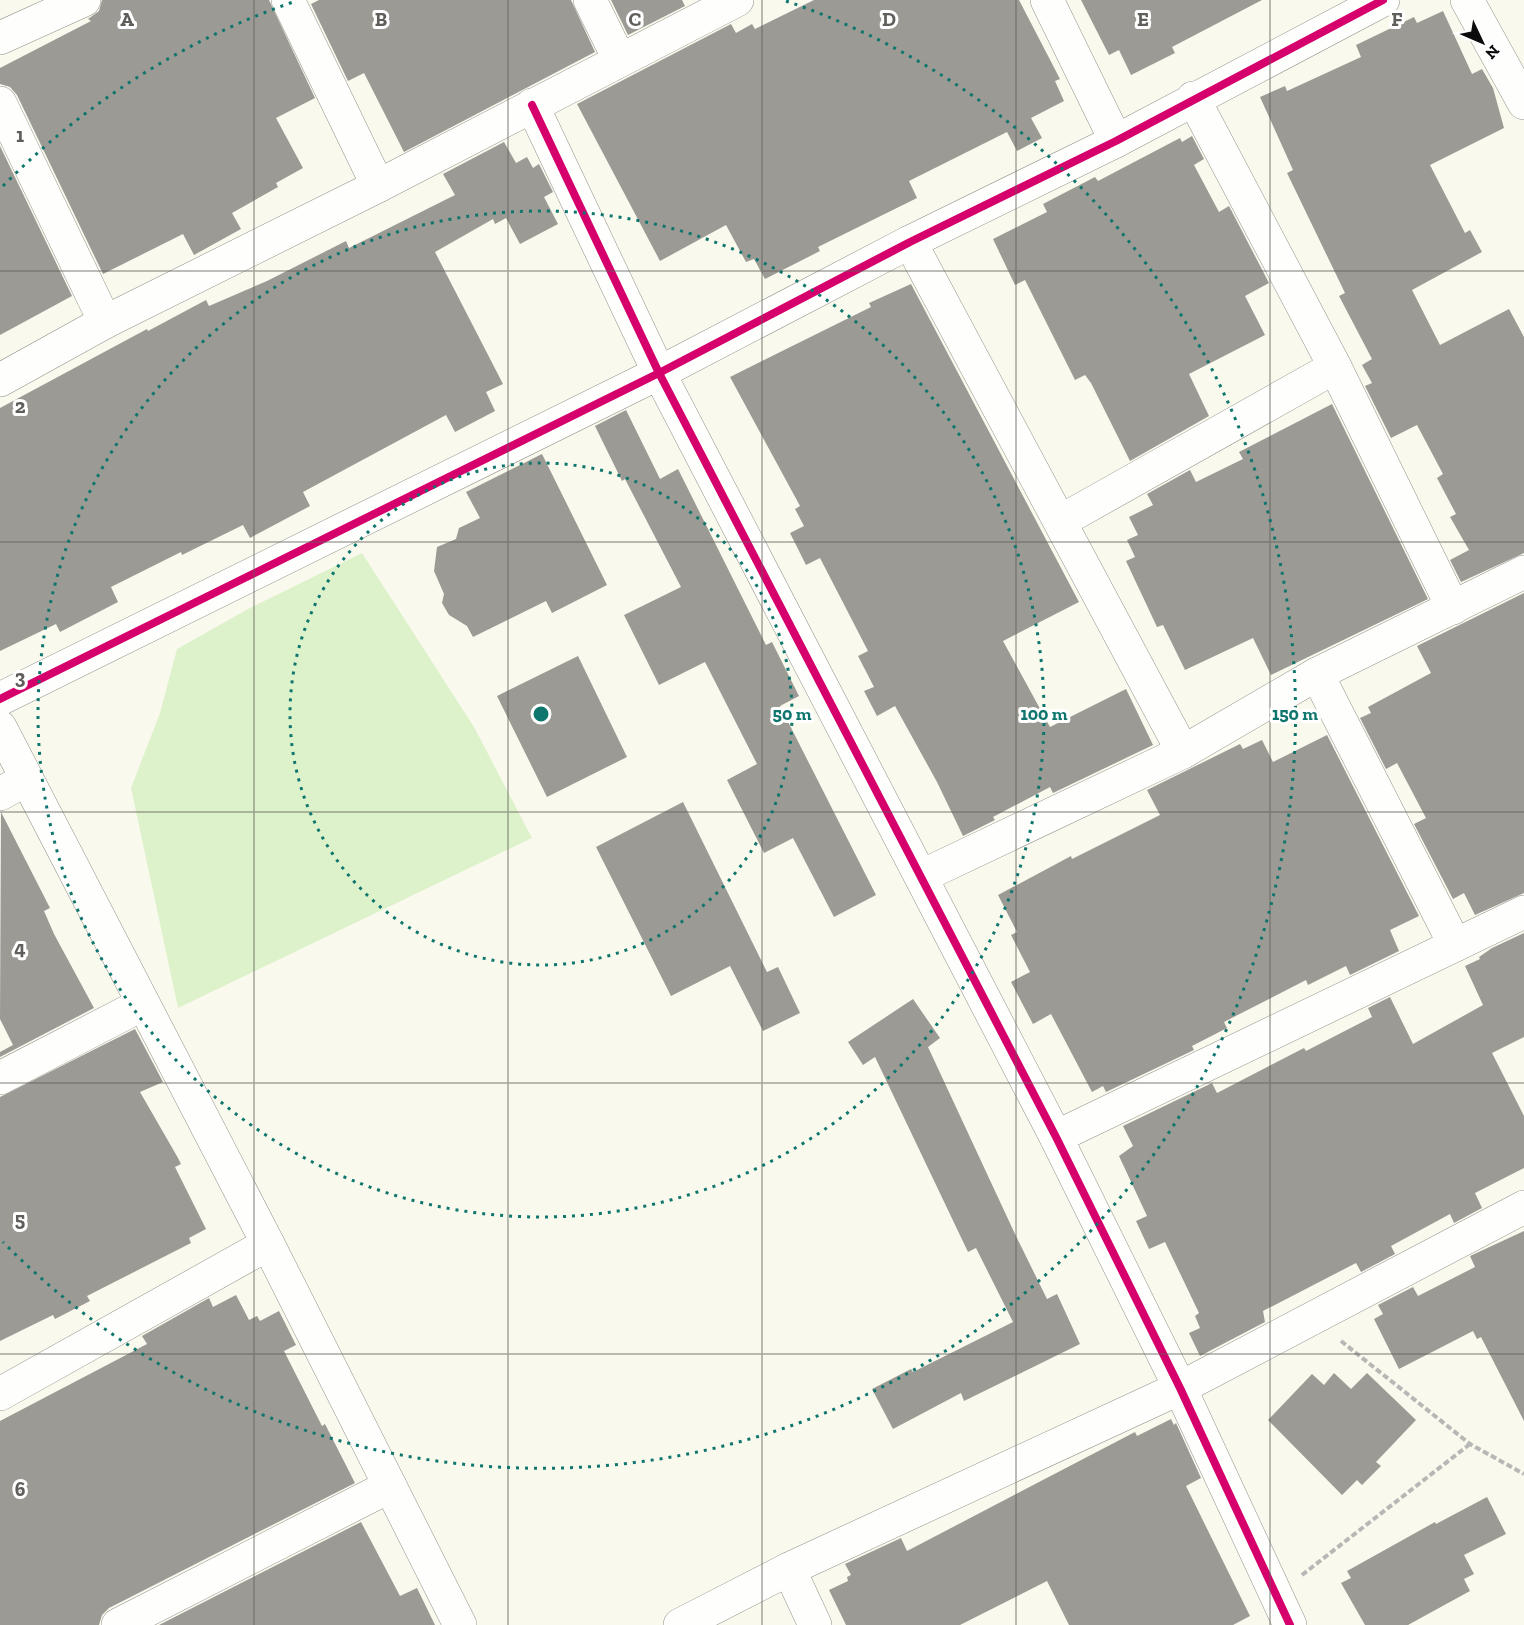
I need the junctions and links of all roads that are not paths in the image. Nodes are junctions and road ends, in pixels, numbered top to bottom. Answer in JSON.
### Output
{"nodes":[{"id":1,"x":84,"y":0,"type":"edge"},
{"id":2,"x":288,"y":0,"type":"edge"},
{"id":3,"x":590,"y":0,"type":"edge"},
{"id":4,"x":737,"y":0,"type":"edge"},
{"id":5,"x":1047,"y":0,"type":"edge"},
{"id":6,"x":1467,"y":0,"type":"edge"},
{"id":7,"x":1366,"y":4,"type":"edge"},
{"id":8,"x":0,"y":38,"type":"edge"},
{"id":9,"x":618,"y":59,"type":"junction"},
{"id":10,"x":1193,"y":98,"type":"junction"},
{"id":11,"x":0,"y":103,"type":"edge"},
{"id":12,"x":1524,"y":103,"type":"edge"},
{"id":13,"x":532,"y":105,"type":"junction"},
{"id":14,"x":1116,"y":141,"type":"junction"},
{"id":15,"x":378,"y":186,"type":"junction"},
{"id":16,"x":910,"y":242,"type":"junction"},
{"id":17,"x":105,"y":322,"type":"junction"},
{"id":18,"x":1335,"y":368,"type":"junction"},
{"id":19,"x":659,"y":373,"type":"junction"},
{"id":20,"x":0,"y":380,"type":"edge"},
{"id":21,"x":1061,"y":521,"type":"junction"},
{"id":22,"x":1524,"y":572,"type":"edge"},
{"id":23,"x":1453,"y":608,"type":"junction"},
{"id":24,"x":1317,"y":674,"type":"junction"},
{"id":25,"x":0,"y":699,"type":"edge"},
{"id":26,"x":0,"y":727,"type":"edge"},
{"id":27,"x":1183,"y":752,"type":"junction"},
{"id":28,"x":14,"y":787,"type":"edge"},
{"id":29,"x":922,"y":876,"type":"junction"},
{"id":30,"x":1524,"y":912,"type":"edge"},
{"id":31,"x":1455,"y":945,"type":"junction"},
{"id":32,"x":143,"y":1004,"type":"junction"},
{"id":33,"x":0,"y":1078,"type":"edge"},
{"id":34,"x":1056,"y":1137,"type":"junction"},
{"id":35,"x":1524,"y":1207,"type":"edge"},
{"id":36,"x":268,"y":1244,"type":"junction"},
{"id":37,"x":1180,"y":1388,"type":"junction"},
{"id":38,"x":0,"y":1394,"type":"edge"},
{"id":39,"x":390,"y":1486,"type":"junction"},
{"id":40,"x":789,"y":1569,"type":"junction"},
{"id":41,"x":118,"y":1625,"type":"edge"},
{"id":42,"x":460,"y":1625,"type":"edge"},
{"id":43,"x":681,"y":1625,"type":"edge"},
{"id":44,"x":815,"y":1625,"type":"edge"},
{"id":45,"x":1290,"y":1625,"type":"edge"}],
"edges":[{"from":1,"to":8,"type":"street"},
{"from":2,"to":15,"type":"street"},
{"from":3,"to":9,"type":"street"},
{"from":4,"to":9,"type":"street"},
{"from":5,"to":14,"type":"street"},
{"from":6,"to":12,"type":"street"},
{"from":7,"to":10,"type":"street"},
{"from":9,"to":13,"type":"street"},
{"from":10,"to":14,"type":"street"},
{"from":10,"to":18,"type":"street"},
{"from":11,"to":17,"type":"street"},
{"from":13,"to":15,"type":"street"},
{"from":13,"to":19,"type":"street"},
{"from":14,"to":16,"type":"street"},
{"from":15,"to":17,"type":"street"},
{"from":16,"to":19,"type":"street"},
{"from":16,"to":21,"type":"street"},
{"from":17,"to":20,"type":"street"},
{"from":18,"to":21,"type":"street"},
{"from":18,"to":23,"type":"street"},
{"from":19,"to":25,"type":"street"},
{"from":19,"to":29,"type":"street"},
{"from":21,"to":27,"type":"street"},
{"from":22,"to":23,"type":"street"},
{"from":23,"to":24,"type":"street"},
{"from":24,"to":27,"type":"street"},
{"from":24,"to":31,"type":"street"},
{"from":26,"to":28,"type":"street"},
{"from":27,"to":29,"type":"street"},
{"from":28,"to":32,"type":"street"},
{"from":29,"to":34,"type":"street"},
{"from":30,"to":31,"type":"street"},
{"from":31,"to":34,"type":"street"},
{"from":32,"to":33,"type":"street"},
{"from":32,"to":36,"type":"street"},
{"from":34,"to":37,"type":"street"},
{"from":35,"to":37,"type":"street"},
{"from":36,"to":38,"type":"street"},
{"from":36,"to":39,"type":"street"},
{"from":37,"to":40,"type":"street"},
{"from":37,"to":45,"type":"street"},
{"from":39,"to":41,"type":"street"},
{"from":39,"to":42,"type":"street"},
{"from":40,"to":43,"type":"street"},
{"from":40,"to":44,"type":"street"}]}
